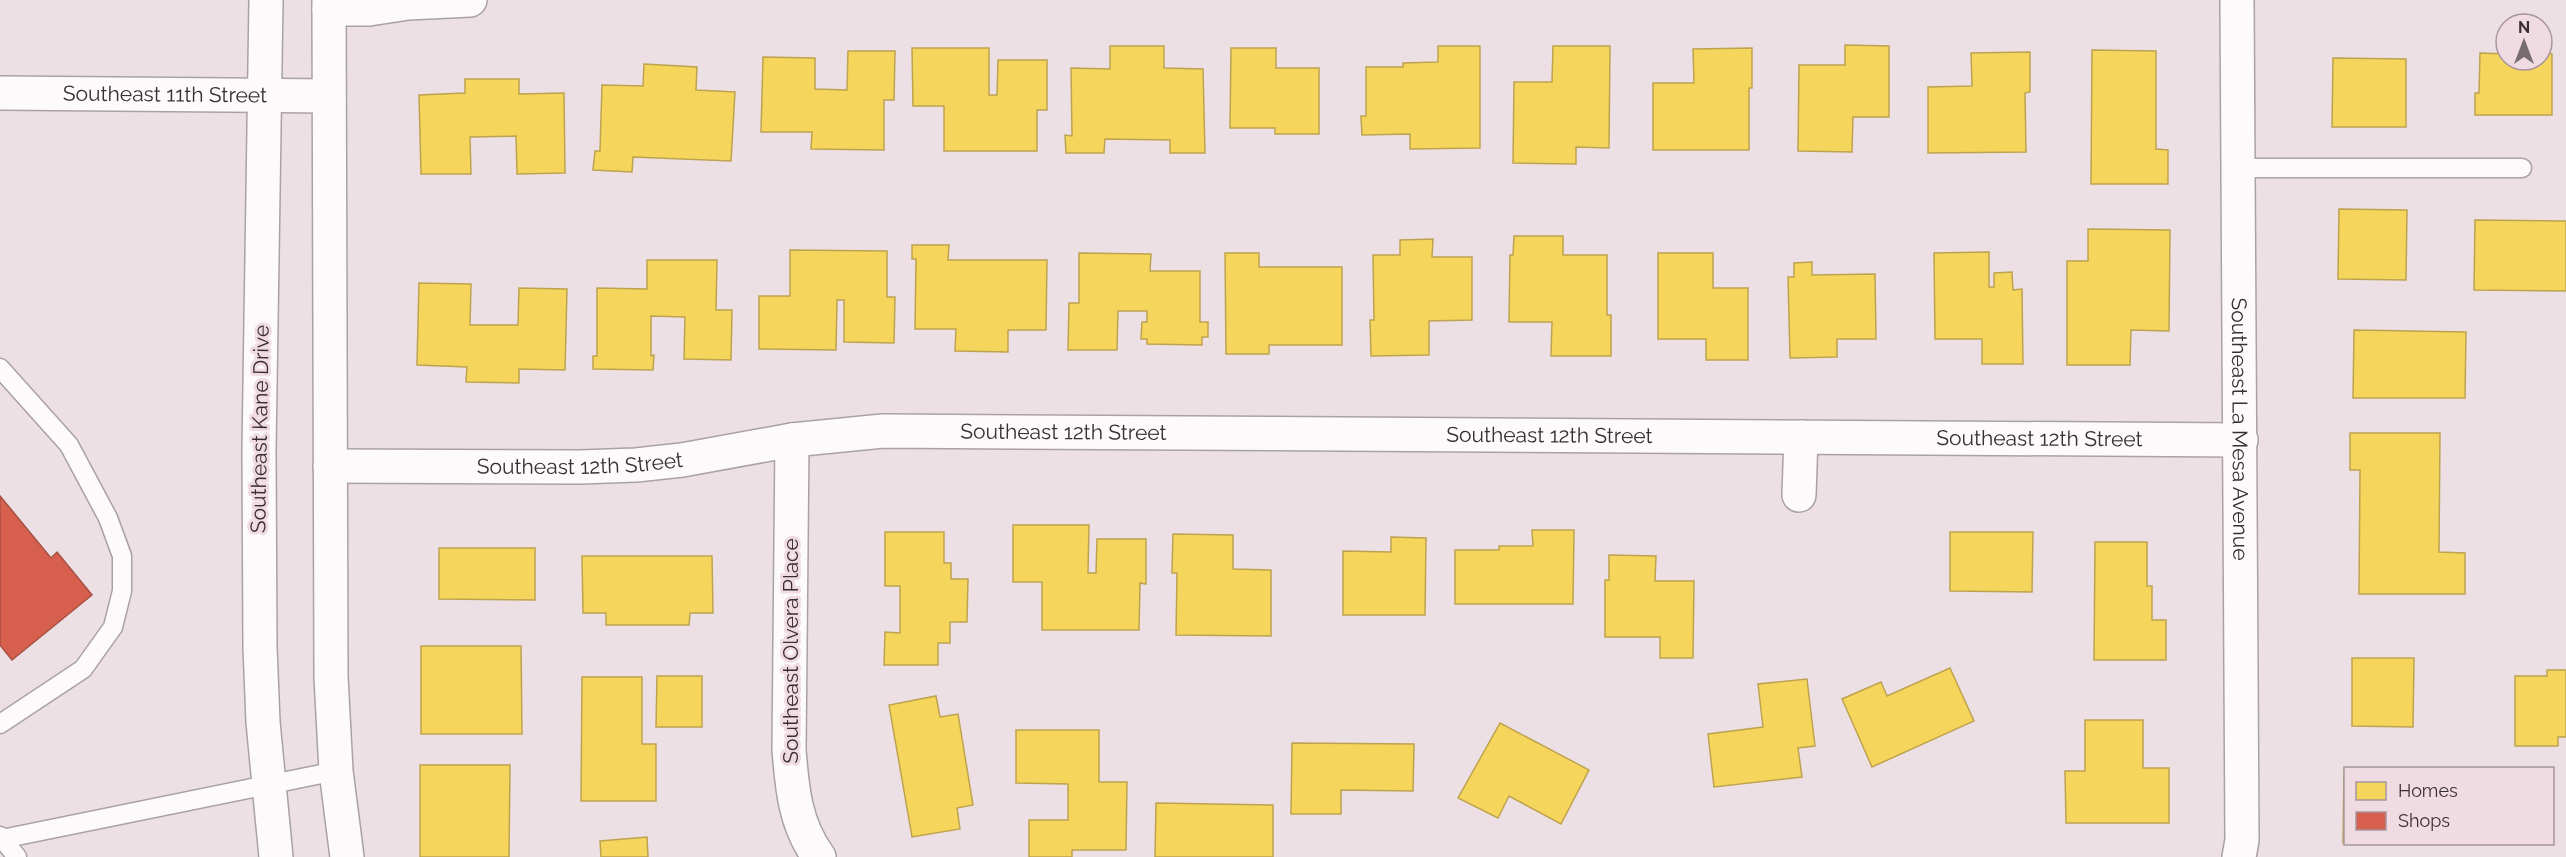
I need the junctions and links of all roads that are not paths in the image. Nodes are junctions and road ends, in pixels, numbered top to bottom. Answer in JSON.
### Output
{"nodes":[{"id":1,"x":266,"y":0,"type":"edge"},
{"id":2,"x":470,"y":0,"type":"edge"},
{"id":3,"x":2237,"y":0,"type":"edge"},
{"id":4,"x":329,"y":4,"type":"edge"},
{"id":5,"x":0,"y":93,"type":"edge"},
{"id":6,"x":266,"y":96,"type":"junction"},
{"id":7,"x":329,"y":96,"type":"junction"},
{"id":8,"x":2239,"y":168,"type":"junction"},
{"id":9,"x":2522,"y":168,"type":"dead end"},
{"id":10,"x":0,"y":368,"type":"edge"},
{"id":11,"x":1801,"y":437,"type":"junction"},
{"id":12,"x":792,"y":440,"type":"junction"},
{"id":13,"x":2241,"y":440,"type":"junction"},
{"id":14,"x":330,"y":466,"type":"junction"},
{"id":15,"x":1799,"y":495,"type":"dead end"},
{"id":16,"x":0,"y":724,"type":"edge"},
{"id":17,"x":336,"y":771,"type":"junction"},
{"id":18,"x":268,"y":784,"type":"junction"},
{"id":19,"x":1,"y":837,"type":"edge"},
{"id":20,"x":16,"y":857,"type":"edge"},
{"id":21,"x":276,"y":857,"type":"edge"},
{"id":22,"x":347,"y":857,"type":"edge"},
{"id":23,"x":819,"y":857,"type":"edge"},
{"id":24,"x":2239,"y":857,"type":"edge"}],
"edges":[{"from":1,"to":6,"type":"street","name":"Southeast Kane Drive"},
{"from":2,"to":4,"type":"street"},
{"from":3,"to":8,"type":"street","name":"Southeast La Mesa Avenue"},
{"from":4,"to":7,"type":"street"},
{"from":5,"to":6,"type":"street","name":"Southeast 11th Street"},
{"from":6,"to":7,"type":"street","name":"Southeast 11th Street"},
{"from":6,"to":18,"type":"street","name":"Southeast Kane Drive"},
{"from":7,"to":14,"type":"street"},
{"from":8,"to":9,"type":"lane"},
{"from":8,"to":13,"type":"street","name":"Southeast La Mesa Avenue"},
{"from":10,"to":16,"type":"lane"},
{"from":11,"to":12,"type":"street","name":"Southeast 12th Street"},
{"from":11,"to":13,"type":"street","name":"Southeast 12th Street"},
{"from":11,"to":15,"type":"street"},
{"from":12,"to":14,"type":"street","name":"Southeast 12th Street"},
{"from":12,"to":23,"type":"street","name":"Southeast Olvera Place"},
{"from":13,"to":24,"type":"street","name":"Southeast La Mesa Avenue"},
{"from":14,"to":17,"type":"street"},
{"from":17,"to":18,"type":"lane"},
{"from":17,"to":22,"type":"street"},
{"from":18,"to":19,"type":"lane"},
{"from":18,"to":21,"type":"street","name":"Southeast Kane Drive"},
{"from":19,"to":20,"type":"lane"}]}
